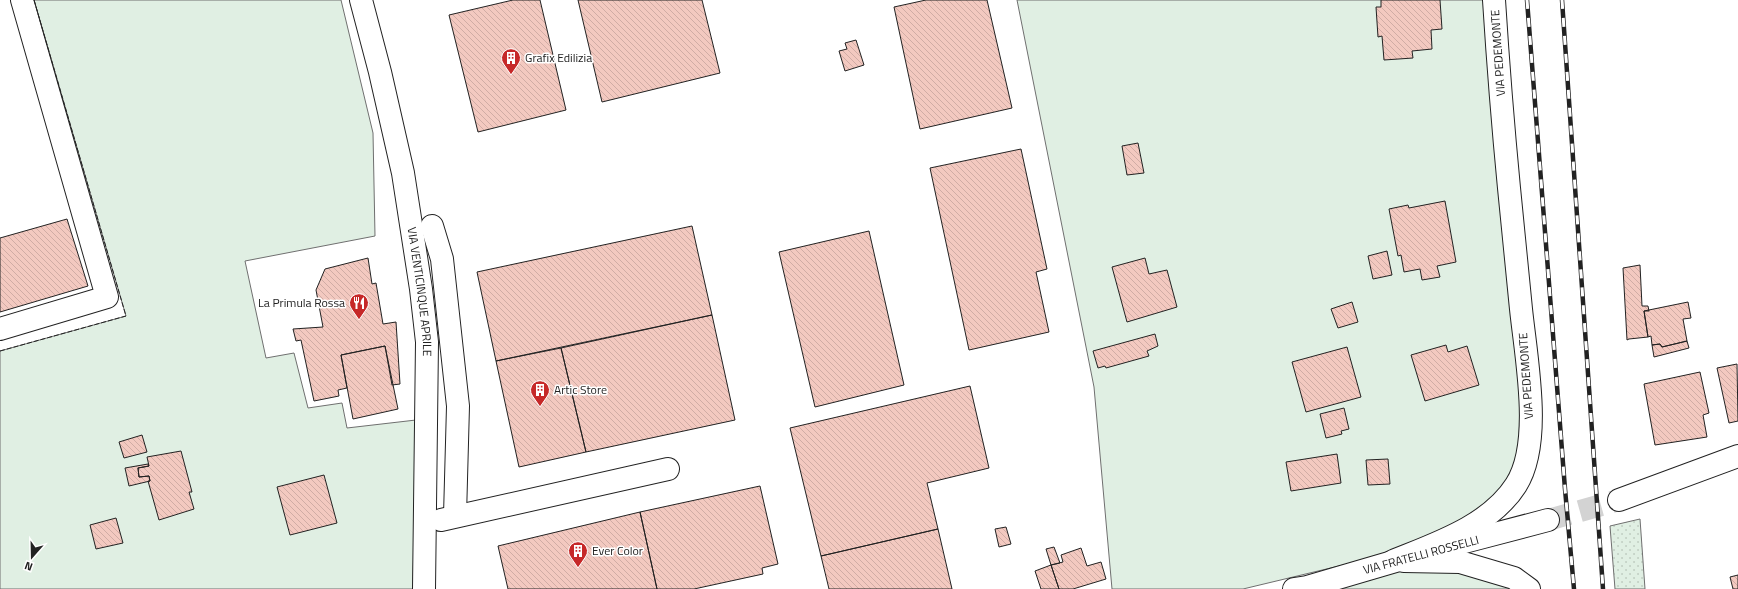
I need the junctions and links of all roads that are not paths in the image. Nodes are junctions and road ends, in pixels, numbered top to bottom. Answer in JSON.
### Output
{"nodes":[{"id":1,"x":22,"y":0,"type":"edge"},
{"id":2,"x":361,"y":0,"type":"edge"},
{"id":3,"x":1494,"y":0,"type":"edge"},
{"id":4,"x":432,"y":226,"type":"dead end"},
{"id":5,"x":0,"y":329,"type":"edge"},
{"id":6,"x":1738,"y":456,"type":"edge"},
{"id":7,"x":668,"y":469,"type":"dead end"},
{"id":8,"x":1620,"y":500,"type":"tunnel mouth"},
{"id":9,"x":455,"y":516,"type":"junction"},
{"id":10,"x":1548,"y":520,"type":"tunnel mouth"},
{"id":11,"x":424,"y":523,"type":"junction"},
{"id":12,"x":1393,"y":562,"type":"junction"},
{"id":13,"x":1303,"y":588,"type":"edge"},
{"id":14,"x":424,"y":589,"type":"edge"},
{"id":15,"x":1529,"y":589,"type":"edge"}],
"edges":[{"from":1,"to":5,"type":"street"},
{"from":2,"to":11,"type":"street","name":"VIA VENTICINQUE APRILE"},
{"from":3,"to":12,"type":"street","name":"VIA PEDEMONTE"},
{"from":4,"to":9,"type":"street"},
{"from":6,"to":8,"type":"street"},
{"from":7,"to":9,"type":"street"},
{"from":9,"to":11,"type":"street"},
{"from":10,"to":12,"type":"street","name":"VIA FRATELLI ROSSELLI"},
{"from":11,"to":14,"type":"street","name":"VIA VENTICINQUE APRILE"},
{"from":12,"to":13,"type":"street","name":"VIA FRATELLI ROSSELLI"},
{"from":12,"to":15,"type":"street"}]}
